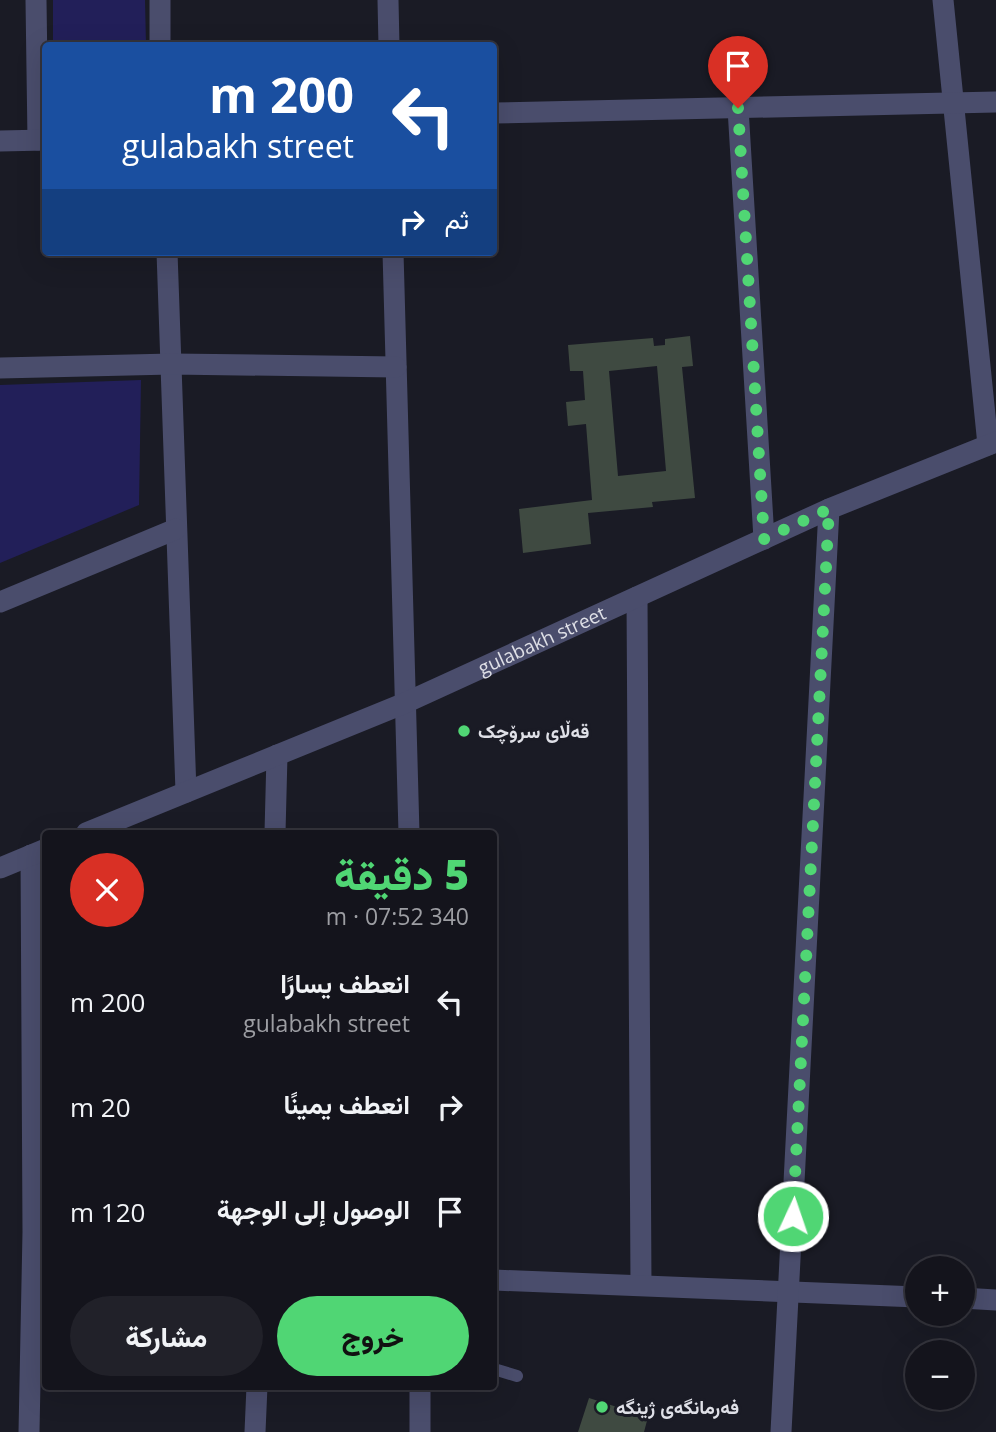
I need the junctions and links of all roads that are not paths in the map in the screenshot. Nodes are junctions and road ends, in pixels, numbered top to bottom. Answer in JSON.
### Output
{"nodes":[{"id":1,"x":36,"y":0,"type":"edge"},
{"id":2,"x":160,"y":0,"type":"edge"},
{"id":3,"x":388,"y":0,"type":"edge"},
{"id":4,"x":943,"y":0,"type":"edge"},
{"id":5,"x":160,"y":42,"type":"edge"},
{"id":6,"x":388,"y":42,"type":"edge"},
{"id":7,"x":996,"y":102,"type":"edge"},
{"id":8,"x":953,"y":103,"type":"junction"},
{"id":9,"x":738,"y":108,"type":"junction"},
{"id":10,"x":497,"y":113,"type":"edge"},
{"id":11,"x":42,"y":140,"type":"edge"},
{"id":12,"x":0,"y":141,"type":"edge"},
{"id":13,"x":167,"y":256,"type":"edge"},
{"id":14,"x":393,"y":256,"type":"edge"},
{"id":15,"x":172,"y":364,"type":"junction"},
{"id":16,"x":0,"y":368,"type":"edge"},
{"id":17,"x":397,"y":368,"type":"junction"},
{"id":18,"x":992,"y":443,"type":"edge"},
{"id":19,"x":829,"y":509,"type":"junction"},
{"id":20,"x":176,"y":528,"type":"junction"},
{"id":21,"x":764,"y":539,"type":"junction"},
{"id":22,"x":637,"y":597,"type":"junction"},
{"id":23,"x":0,"y":602,"type":"edge"},
{"id":24,"x":405,"y":703,"type":"junction"},
{"id":25,"x":277,"y":755,"type":"junction"},
{"id":26,"x":186,"y":792,"type":"junction"},
{"id":27,"x":93,"y":830,"type":"edge"},
{"id":28,"x":275,"y":830,"type":"edge"},
{"id":29,"x":409,"y":830,"type":"edge"},
{"id":30,"x":38,"y":852,"type":"edge"},
{"id":31,"x":0,"y":868,"type":"edge"},
{"id":32,"x":497,"y":1280,"type":"edge"},
{"id":33,"x":641,"y":1285,"type":"junction"},
{"id":34,"x":789,"y":1292,"type":"junction"},
{"id":35,"x":905,"y":1297,"type":"edge"},
{"id":36,"x":975,"y":1299,"type":"edge"},
{"id":37,"x":996,"y":1300,"type":"edge"},
{"id":38,"x":497,"y":1370,"type":"edge"},
{"id":39,"x":517,"y":1376,"type":"dead end"},
{"id":40,"x":257,"y":1390,"type":"edge"},
{"id":41,"x":420,"y":1390,"type":"edge"},
{"id":42,"x":29,"y":1432,"type":"edge"},
{"id":43,"x":255,"y":1432,"type":"edge"},
{"id":44,"x":420,"y":1432,"type":"edge"},
{"id":45,"x":781,"y":1432,"type":"edge"}],
"edges":[{"from":1,"to":11,"type":"street"},
{"from":2,"to":5,"type":"street"},
{"from":3,"to":6,"type":"street"},
{"from":4,"to":8,"type":"street"},
{"from":7,"to":8,"type":"street"},
{"from":8,"to":9,"type":"street"},
{"from":8,"to":18,"type":"street"},
{"from":9,"to":10,"type":"street"},
{"from":9,"to":21,"type":"street"},
{"from":11,"to":12,"type":"street"},
{"from":13,"to":15,"type":"street"},
{"from":14,"to":17,"type":"street"},
{"from":15,"to":16,"type":"street"},
{"from":15,"to":17,"type":"street"},
{"from":15,"to":20,"type":"street"},
{"from":17,"to":24,"type":"street"},
{"from":18,"to":19,"type":"street","name":"gulabakh street"},
{"from":19,"to":21,"type":"street","name":"gulabakh street"},
{"from":19,"to":34,"type":"street"},
{"from":20,"to":23,"type":"street"},
{"from":20,"to":26,"type":"street"},
{"from":21,"to":22,"type":"street","name":"gulabakh street"},
{"from":22,"to":24,"type":"street","name":"gulabakh street"},
{"from":22,"to":33,"type":"street"},
{"from":24,"to":25,"type":"street","name":"gulabakh street"},
{"from":24,"to":29,"type":"street"},
{"from":25,"to":26,"type":"street","name":"gulabakh street"},
{"from":25,"to":28,"type":"street"},
{"from":26,"to":27,"type":"street","name":"gulabakh street"},
{"from":30,"to":31,"type":"street"},
{"from":30,"to":42,"type":"street"},
{"from":32,"to":33,"type":"street"},
{"from":33,"to":34,"type":"street"},
{"from":34,"to":35,"type":"street"},
{"from":34,"to":45,"type":"street"},
{"from":36,"to":37,"type":"street"},
{"from":38,"to":39,"type":"lane"},
{"from":40,"to":43,"type":"street"},
{"from":41,"to":44,"type":"street"}]}
